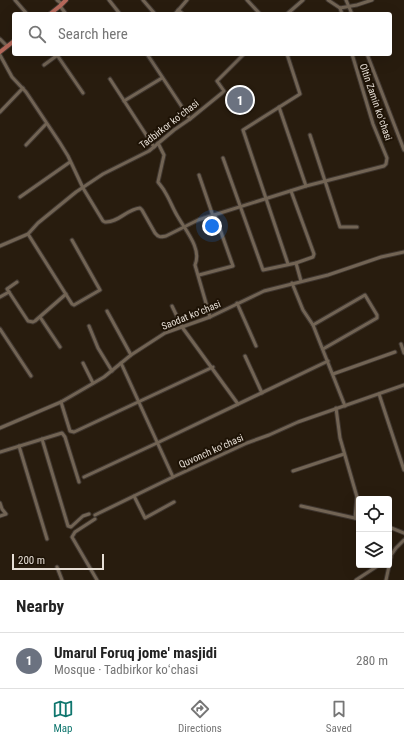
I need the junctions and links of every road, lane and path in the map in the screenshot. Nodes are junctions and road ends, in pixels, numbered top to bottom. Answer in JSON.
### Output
{"nodes":[{"id":1,"x":15,"y":0,"type":"edge"},
{"id":2,"x":57,"y":0,"type":"edge"},
{"id":3,"x":66,"y":0,"type":"edge"},
{"id":4,"x":109,"y":0,"type":"edge"},
{"id":5,"x":143,"y":0,"type":"edge"},
{"id":6,"x":187,"y":0,"type":"edge"},
{"id":7,"x":247,"y":0,"type":"edge"},
{"id":8,"x":303,"y":0,"type":"edge"},
{"id":9,"x":328,"y":0,"type":"edge"},
{"id":10,"x":346,"y":0,"type":"edge"},
{"id":11,"x":372,"y":0,"type":"edge"},
{"id":12,"x":61,"y":5,"type":"junction"},
{"id":13,"x":349,"y":7,"type":"junction"},
{"id":14,"x":340,"y":8,"type":"junction"},
{"id":15,"x":178,"y":10,"type":"joint"},
{"id":16,"x":25,"y":12,"type":"edge"},
{"id":17,"x":52,"y":12,"type":"edge"},
{"id":18,"x":65,"y":12,"type":"edge"},
{"id":19,"x":118,"y":12,"type":"edge"},
{"id":20,"x":153,"y":12,"type":"edge"},
{"id":21,"x":180,"y":12,"type":"edge"},
{"id":22,"x":258,"y":12,"type":"edge"},
{"id":23,"x":289,"y":12,"type":"edge"},
{"id":24,"x":341,"y":12,"type":"edge"},
{"id":25,"x":351,"y":12,"type":"edge"},
{"id":26,"x":0,"y":39,"type":"edge"},
{"id":27,"x":12,"y":42,"type":"edge"},
{"id":28,"x":7,"y":46,"type":"junction"},
{"id":29,"x":0,"y":53,"type":"edge"},
{"id":30,"x":57,"y":56,"type":"edge"},
{"id":31,"x":59,"y":56,"type":"edge"},
{"id":32,"x":148,"y":56,"type":"edge"},
{"id":33,"x":242,"y":56,"type":"edge"},
{"id":34,"x":288,"y":56,"type":"edge"},
{"id":35,"x":353,"y":56,"type":"edge"},
{"id":36,"x":368,"y":56,"type":"edge"},
{"id":37,"x":44,"y":65,"type":"dead end"},
{"id":38,"x":162,"y":78,"type":"junction"},
{"id":39,"x":110,"y":79,"type":"dead end"},
{"id":40,"x":23,"y":88,"type":"junction"},
{"id":41,"x":83,"y":93,"type":"dead end"},
{"id":42,"x":124,"y":101,"type":"junction"},
{"id":43,"x":279,"y":107,"type":"junction"},
{"id":44,"x":0,"y":112,"type":"edge"},
{"id":45,"x":190,"y":119,"type":"junction"},
{"id":46,"x":46,"y":124,"type":"junction"},
{"id":47,"x":310,"y":135,"type":"dead end"},
{"id":48,"x":158,"y":143,"type":"junction"},
{"id":49,"x":26,"y":145,"type":"dead end"},
{"id":50,"x":154,"y":147,"type":"junction"},
{"id":51,"x":404,"y":150,"type":"edge"},
{"id":52,"x":223,"y":158,"type":"dead end"},
{"id":53,"x":70,"y":162,"type":"junction"},
{"id":54,"x":199,"y":175,"type":"dead end"},
{"id":55,"x":326,"y":181,"type":"junction"},
{"id":56,"x":306,"y":186,"type":"junction"},
{"id":57,"x":83,"y":188,"type":"junction"},
{"id":58,"x":291,"y":191,"type":"junction"},
{"id":59,"x":20,"y":197,"type":"dead end"},
{"id":60,"x":266,"y":199,"type":"junction"},
{"id":61,"x":240,"y":207,"type":"junction"},
{"id":62,"x":214,"y":215,"type":"junction"},
{"id":63,"x":184,"y":227,"type":"junction"},
{"id":64,"x":357,"y":227,"type":"dead end"},
{"id":65,"x":28,"y":234,"type":"junction"},
{"id":66,"x":72,"y":240,"type":"dead end"},
{"id":67,"x":0,"y":246,"type":"edge"},
{"id":68,"x":404,"y":252,"type":"edge"},
{"id":69,"x":296,"y":263,"type":"junction"},
{"id":70,"x":288,"y":264,"type":"junction"},
{"id":71,"x":199,"y":275,"type":"junction"},
{"id":72,"x":301,"y":281,"type":"junction"},
{"id":73,"x":17,"y":282,"type":"dead end"},
{"id":74,"x":292,"y":283,"type":"junction"},
{"id":75,"x":9,"y":292,"type":"junction"},
{"id":76,"x":66,"y":294,"type":"junction"},
{"id":77,"x":0,"y":297,"type":"edge"},
{"id":78,"x":237,"y":303,"type":"junction"},
{"id":79,"x":172,"y":306,"type":"dead end"},
{"id":80,"x":107,"y":311,"type":"dead end"},
{"id":81,"x":40,"y":317,"type":"junction"},
{"id":82,"x":210,"y":317,"type":"junction"},
{"id":83,"x":313,"y":325,"type":"junction"},
{"id":84,"x":89,"y":326,"type":"dead end"},
{"id":85,"x":182,"y":326,"type":"junction"},
{"id":86,"x":0,"y":329,"type":"edge"},
{"id":87,"x":401,"y":344,"type":"dead end"},
{"id":88,"x":256,"y":346,"type":"dead end"},
{"id":89,"x":60,"y":347,"type":"dead end"},
{"id":90,"x":323,"y":349,"type":"junction"},
{"id":91,"x":395,"y":352,"type":"dead end"},
{"id":92,"x":404,"y":353,"type":"edge"},
{"id":93,"x":131,"y":355,"type":"junction"},
{"id":94,"x":245,"y":356,"type":"dead end"},
{"id":95,"x":328,"y":361,"type":"junction"},
{"id":96,"x":83,"y":363,"type":"dead end"},
{"id":97,"x":121,"y":363,"type":"junction"},
{"id":98,"x":213,"y":367,"type":"junction"},
{"id":99,"x":112,"y":371,"type":"junction"},
{"id":100,"x":333,"y":374,"type":"junction"},
{"id":101,"x":31,"y":376,"type":"dead end"},
{"id":102,"x":93,"y":383,"type":"junction"},
{"id":103,"x":404,"y":385,"type":"edge"},
{"id":104,"x":262,"y":393,"type":"junction"},
{"id":105,"x":378,"y":394,"type":"junction"},
{"id":106,"x":138,"y":401,"type":"junction"},
{"id":107,"x":61,"y":402,"type":"junction"},
{"id":108,"x":238,"y":404,"type":"junction"},
{"id":109,"x":345,"y":406,"type":"junction"},
{"id":110,"x":336,"y":408,"type":"junction"},
{"id":111,"x":0,"y":428,"type":"edge"},
{"id":112,"x":42,"y":439,"type":"junction"},
{"id":113,"x":157,"y":443,"type":"junction"},
{"id":114,"x":19,"y":446,"type":"junction"},
{"id":115,"x":0,"y":452,"type":"edge"},
{"id":116,"x":344,"y":454,"type":"junction"},
{"id":117,"x":404,"y":470,"type":"edge"},
{"id":118,"x":293,"y":471,"type":"dead end"},
{"id":119,"x":84,"y":477,"type":"dead end"},
{"id":120,"x":173,"y":477,"type":"junction"},
{"id":121,"x":79,"y":482,"type":"dead end"},
{"id":122,"x":134,"y":496,"type":"junction"},
{"id":123,"x":357,"y":496,"type":"edge"},
{"id":124,"x":174,"y":502,"type":"dead end"},
{"id":125,"x":0,"y":503,"type":"edge"},
{"id":126,"x":302,"y":506,"type":"dead end"},
{"id":127,"x":89,"y":514,"type":"dead end"},
{"id":128,"x":0,"y":516,"type":"edge"},
{"id":129,"x":356,"y":519,"type":"edge"},
{"id":130,"x":392,"y":528,"type":"edge"},
{"id":131,"x":404,"y":533,"type":"edge"},
{"id":132,"x":47,"y":539,"type":"dead end"},
{"id":133,"x":404,"y":540,"type":"edge"},
{"id":134,"x":392,"y":554,"type":"edge"},
{"id":135,"x":58,"y":567,"type":"dead end"},
{"id":136,"x":374,"y":568,"type":"edge"},
{"id":137,"x":388,"y":568,"type":"edge"},
{"id":138,"x":62,"y":580,"type":"edge"},
{"id":139,"x":97,"y":580,"type":"edge"},
{"id":140,"x":356,"y":580,"type":"edge"},
{"id":141,"x":386,"y":580,"type":"edge"}],
"edges":[{"from":1,"to":16,"type":"street"},
{"from":2,"to":12,"type":"street"},
{"from":3,"to":12,"type":"main road"},
{"from":4,"to":19,"type":"street"},
{"from":5,"to":20,"type":"street"},
{"from":6,"to":15,"type":"street"},
{"from":7,"to":22,"type":"street"},
{"from":8,"to":23,"type":"street"},
{"from":9,"to":14,"type":"street"},
{"from":10,"to":13,"type":"street"},
{"from":11,"to":13,"type":"street"},
{"from":12,"to":17,"type":"main road"},
{"from":12,"to":18,"type":"street"},
{"from":13,"to":14,"type":"street"},
{"from":13,"to":25,"type":"street"},
{"from":14,"to":24,"type":"street"},
{"from":15,"to":21,"type":"street"},
{"from":26,"to":28,"type":"street"},
{"from":27,"to":28,"type":"main road"},
{"from":28,"to":29,"type":"main road"},
{"from":29,"to":40,"type":"street"},
{"from":30,"to":37,"type":"street"},
{"from":31,"to":41,"type":"street"},
{"from":32,"to":38,"type":"street"},
{"from":33,"to":45,"type":"street","name":"Tadbirkor koʻchasi"},
{"from":34,"to":43,"type":"street"},
{"from":35,"to":55,"type":"street","name":"Oltin Zamin koʻchasi"},
{"from":36,"to":51,"type":"street"},
{"from":38,"to":42,"type":"street"},
{"from":38,"to":45,"type":"street"},
{"from":39,"to":42,"type":"street"},
{"from":40,"to":44,"type":"street"},
{"from":40,"to":46,"type":"street"},
{"from":42,"to":50,"type":"street"},
{"from":43,"to":56,"type":"street"},
{"from":43,"to":60,"type":"street"},
{"from":45,"to":48,"type":"street","name":"Tadbirkor koʻchasi"},
{"from":46,"to":49,"type":"street"},
{"from":46,"to":53,"type":"street"},
{"from":47,"to":55,"type":"street"},
{"from":48,"to":50,"type":"street","name":"Tadbirkor koʻchasi"},
{"from":48,"to":63,"type":"street"},
{"from":50,"to":57,"type":"street","name":"Tadbirkor koʻchasi"},
{"from":52,"to":61,"type":"street"},
{"from":53,"to":57,"type":"street"},
{"from":53,"to":59,"type":"street"},
{"from":54,"to":62,"type":"street"},
{"from":55,"to":56,"type":"street"},
{"from":55,"to":64,"type":"street"},
{"from":56,"to":58,"type":"street"},
{"from":57,"to":63,"type":"street"},
{"from":57,"to":65,"type":"street","name":"Tadbirkor koʻchasi"},
{"from":58,"to":60,"type":"street"},
{"from":58,"to":69,"type":"street"},
{"from":60,"to":61,"type":"street"},
{"from":60,"to":70,"type":"street"},
{"from":61,"to":62,"type":"street"},
{"from":61,"to":70,"type":"street"},
{"from":62,"to":63,"type":"street"},
{"from":62,"to":71,"type":"street"},
{"from":63,"to":71,"type":"street"},
{"from":65,"to":67,"type":"street","name":"Tadbirkor koʻchasi"},
{"from":65,"to":76,"type":"street"},
{"from":66,"to":76,"type":"street"},
{"from":68,"to":72,"type":"street","name":"Saodat koʻchasi"},
{"from":69,"to":70,"type":"street"},
{"from":69,"to":72,"type":"street"},
{"from":71,"to":82,"type":"street"},
{"from":72,"to":74,"type":"street","name":"Saodat koʻchasi"},
{"from":73,"to":75,"type":"street"},
{"from":74,"to":78,"type":"street","name":"Saodat koʻchasi"},
{"from":74,"to":83,"type":"street"},
{"from":75,"to":77,"type":"street"},
{"from":75,"to":81,"type":"street"},
{"from":76,"to":81,"type":"street"},
{"from":78,"to":82,"type":"street","name":"Saodat koʻchasi"},
{"from":78,"to":88,"type":"street"},
{"from":79,"to":85,"type":"street"},
{"from":80,"to":93,"type":"street"},
{"from":81,"to":89,"type":"street"},
{"from":82,"to":85,"type":"street","name":"Saodat koʻchasi"},
{"from":83,"to":90,"type":"street"},
{"from":83,"to":90,"type":"street"},
{"from":84,"to":99,"type":"street"},
{"from":85,"to":93,"type":"street","name":"Saodat koʻchasi"},
{"from":85,"to":98,"type":"street"},
{"from":86,"to":101,"type":"street"},
{"from":87,"to":92,"type":"street"},
{"from":90,"to":95,"type":"street"},
{"from":91,"to":100,"type":"street"},
{"from":93,"to":97,"type":"street","name":"Saodat koʻchasi"},
{"from":94,"to":104,"type":"street"},
{"from":95,"to":100,"type":"street"},
{"from":95,"to":104,"type":"street"},
{"from":96,"to":102,"type":"street"},
{"from":97,"to":99,"type":"street","name":"Saodat koʻchasi"},
{"from":97,"to":106,"type":"street"},
{"from":98,"to":106,"type":"street"},
{"from":98,"to":108,"type":"street"},
{"from":99,"to":102,"type":"street","name":"Saodat koʻchasi"},
{"from":100,"to":109,"type":"street"},
{"from":102,"to":107,"type":"street","name":"Saodat koʻchasi"},
{"from":103,"to":105,"type":"street","name":"Quvonch koʻchasi"},
{"from":104,"to":108,"type":"street"},
{"from":105,"to":109,"type":"street","name":"Quvonch koʻchasi"},
{"from":105,"to":117,"type":"street"},
{"from":106,"to":107,"type":"street"},
{"from":106,"to":113,"type":"street"},
{"from":107,"to":111,"type":"street","name":"Saodat koʻchasi"},
{"from":108,"to":113,"type":"street"},
{"from":109,"to":110,"type":"street","name":"Quvonch koʻchasi"},
{"from":110,"to":116,"type":"street"},
{"from":110,"to":120,"type":"street","name":"Quvonch koʻchasi"},
{"from":112,"to":114,"type":"street"},
{"from":112,"to":121,"type":"street"},
{"from":112,"to":127,"type":"street"},
{"from":113,"to":119,"type":"street"},
{"from":113,"to":120,"type":"street"},
{"from":114,"to":115,"type":"street"},
{"from":114,"to":132,"type":"street"},
{"from":116,"to":118,"type":"street"},
{"from":116,"to":123,"type":"street"},
{"from":120,"to":122,"type":"street","name":"Quvonch koʻchasi"},
{"from":122,"to":124,"type":"street"},
{"from":122,"to":139,"type":"street","name":"Quvonch koʻchasi"},
{"from":125,"to":128,"type":"street"},
{"from":126,"to":129,"type":"street"},
{"from":130,"to":131,"type":"street"},
{"from":133,"to":134,"type":"street"},
{"from":135,"to":138,"type":"street"},
{"from":136,"to":140,"type":"street"},
{"from":137,"to":141,"type":"street"}]}
